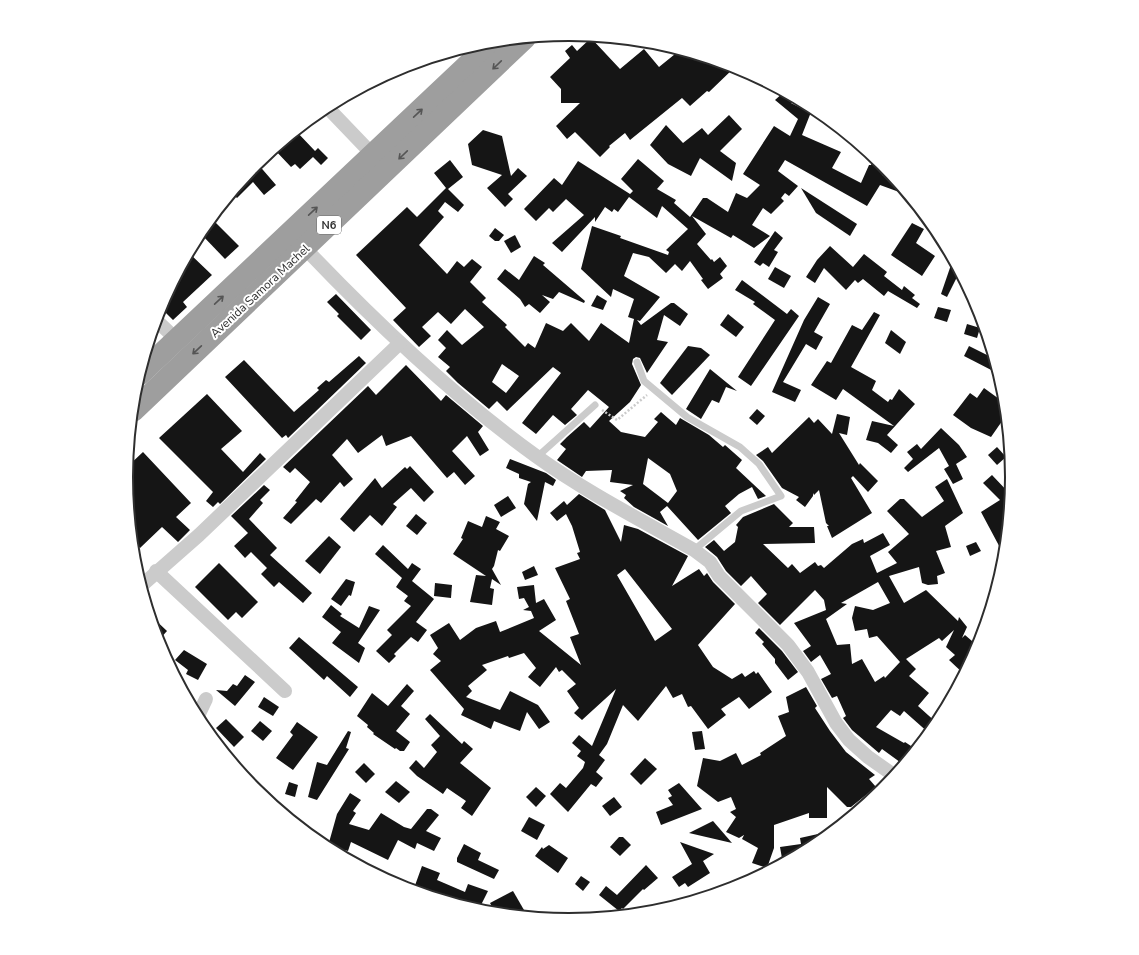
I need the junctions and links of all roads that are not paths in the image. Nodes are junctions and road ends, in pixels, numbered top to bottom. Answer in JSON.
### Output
{"nodes":[{"id":1,"x":518,"y":44,"type":"edge"},
{"id":2,"x":486,"y":49,"type":"edge"},
{"id":3,"x":332,"y":112,"type":"edge"},
{"id":4,"x":373,"y":155,"type":"junction"},
{"id":5,"x":298,"y":241,"type":"junction"},
{"id":6,"x":161,"y":324,"type":"edge"},
{"id":7,"x":177,"y":340,"type":"junction"},
{"id":8,"x":400,"y":343,"type":"junction"},
{"id":9,"x":638,"y":362,"type":"dead end"},
{"id":10,"x":147,"y":367,"type":"edge"},
{"id":11,"x":139,"y":403,"type":"edge"},
{"id":12,"x":595,"y":405,"type":"road end"},
{"id":13,"x":537,"y":457,"type":"junction"},
{"id":14,"x":694,"y":550,"type":"junction"},
{"id":15,"x":156,"y":571,"type":"junction"},
{"id":16,"x":146,"y":581,"type":"edge"},
{"id":17,"x":285,"y":691,"type":"dead end"},
{"id":18,"x":206,"y":699,"type":"dead end"},
{"id":19,"x":201,"y":710,"type":"edge"},
{"id":20,"x":891,"y":773,"type":"edge"}],
"edges":[{"from":1,"to":5,"type":"highway","name":"Avenida Samora Machel","number":"N6","one_way":true},
{"from":4,"to":2,"type":"highway","name":"Avenida Samora Machel","number":"N6","one_way":true},
{"from":3,"to":4,"type":"street"},
{"from":5,"to":4,"type":"highway","name":"Avenida Samora Machel","number":"N6","one_way":true},
{"from":7,"to":5,"type":"highway","name":"Avenida Samora Machel","number":"N6","one_way":true},
{"from":5,"to":8,"type":"street"},
{"from":5,"to":11,"type":"highway","name":"Avenida Samora Machel","number":"N6","one_way":true},
{"from":6,"to":7,"type":"street"},
{"from":7,"to":10,"type":"highway","name":"Avenida Samora Machel","number":"N6"},
{"from":8,"to":13,"type":"street"},
{"from":8,"to":15,"type":"street"},
{"from":9,"to":14,"type":"lane"},
{"from":12,"to":13,"type":"lane"},
{"from":13,"to":14,"type":"street"},
{"from":14,"to":20,"type":"street"},
{"from":15,"to":16,"type":"street"},
{"from":15,"to":17,"type":"street"},
{"from":18,"to":19,"type":"street"}]}
